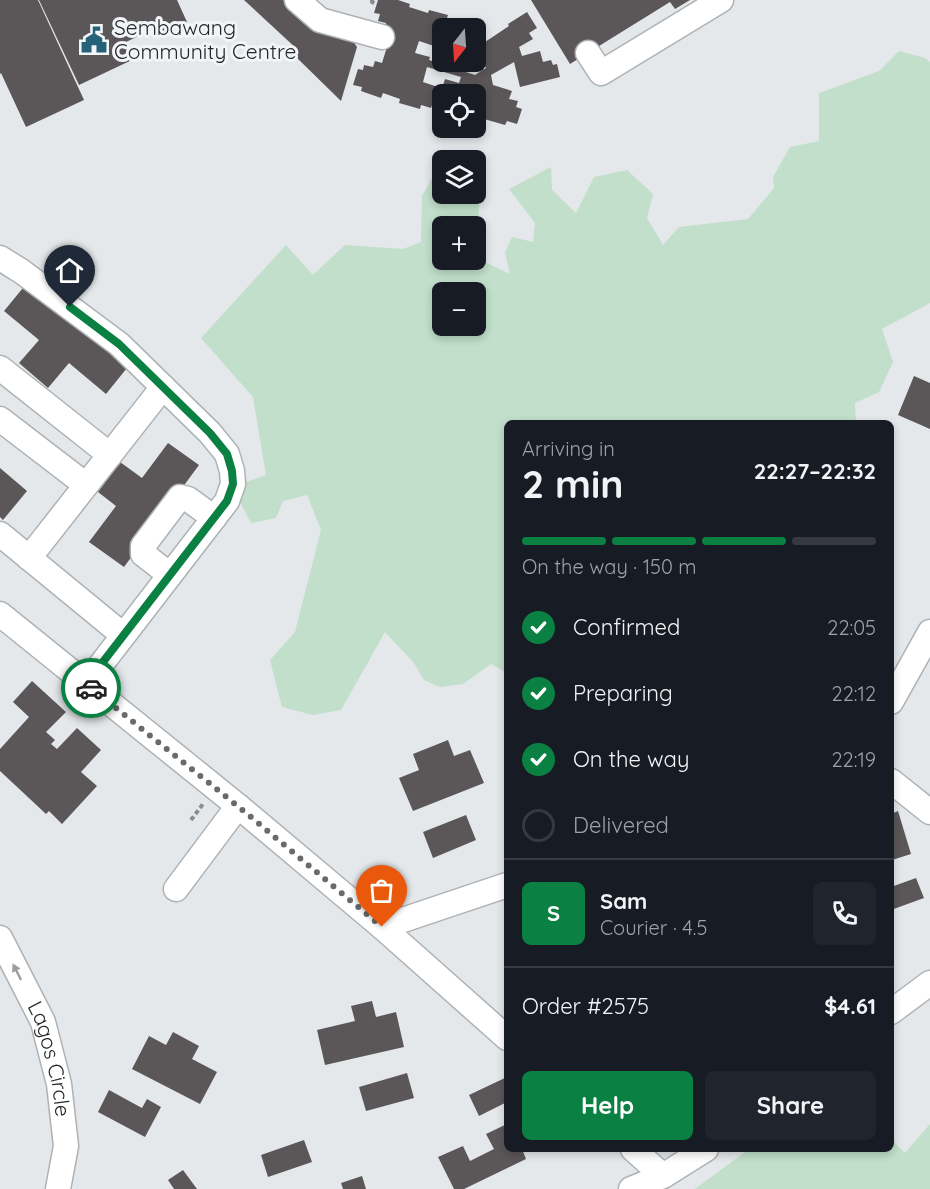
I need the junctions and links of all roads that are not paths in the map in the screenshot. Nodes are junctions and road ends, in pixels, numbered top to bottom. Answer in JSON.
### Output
{"nodes":[{"id":1,"x":297,"y":0,"type":"edge"},
{"id":2,"x":721,"y":0,"type":"edge"},
{"id":3,"x":382,"y":37,"type":"dead end"},
{"id":4,"x":588,"y":53,"type":"dead end"},
{"id":5,"x":0,"y":258,"type":"edge"},
{"id":6,"x":0,"y":368,"type":"edge"},
{"id":7,"x":163,"y":387,"type":"junction"},
{"id":8,"x":0,"y":419,"type":"edge"},
{"id":9,"x":110,"y":455,"type":"junction"},
{"id":10,"x":86,"y":485,"type":"junction"},
{"id":11,"x":214,"y":518,"type":"junction"},
{"id":12,"x":0,"y":534,"type":"edge"},
{"id":13,"x":29,"y":558,"type":"junction"},
{"id":14,"x":170,"y":575,"type":"junction"},
{"id":15,"x":0,"y":614,"type":"edge"},
{"id":16,"x":930,"y":632,"type":"edge"},
{"id":17,"x":123,"y":635,"type":"junction"},
{"id":18,"x":86,"y":684,"type":"junction"},
{"id":19,"x":894,"y":697,"type":"edge"},
{"id":20,"x":894,"y":783,"type":"edge"},
{"id":21,"x":238,"y":807,"type":"junction"},
{"id":22,"x":930,"y":812,"type":"edge"},
{"id":23,"x":504,"y":886,"type":"edge"},
{"id":24,"x":176,"y":889,"type":"dead end"},
{"id":25,"x":382,"y":927,"type":"junction"},
{"id":26,"x":0,"y":938,"type":"edge"},
{"id":27,"x":930,"y":983,"type":"edge"},
{"id":28,"x":894,"y":1010,"type":"edge"},
{"id":29,"x":504,"y":1035,"type":"edge"},
{"id":30,"x":636,"y":1152,"type":"edge"},
{"id":31,"x":701,"y":1152,"type":"edge"},
{"id":32,"x":663,"y":1176,"type":"junction"},
{"id":33,"x":58,"y":1189,"type":"edge"},
{"id":34,"x":631,"y":1189,"type":"edge"}],
"edges":[{"from":1,"to":3,"type":"street"},
{"from":2,"to":4,"type":"street"},
{"from":5,"to":7,"type":"street"},
{"from":6,"to":9,"type":"street"},
{"from":7,"to":9,"type":"street"},
{"from":7,"to":11,"type":"street"},
{"from":8,"to":10,"type":"street"},
{"from":9,"to":10,"type":"street"},
{"from":10,"to":13,"type":"street"},
{"from":11,"to":14,"type":"street"},
{"from":11,"to":14,"type":"street"},
{"from":12,"to":13,"type":"street"},
{"from":13,"to":17,"type":"street"},
{"from":14,"to":17,"type":"street"},
{"from":15,"to":18,"type":"street"},
{"from":16,"to":19,"type":"street"},
{"from":17,"to":18,"type":"street"},
{"from":18,"to":21,"type":"street"},
{"from":20,"to":22,"type":"street"},
{"from":21,"to":24,"type":"street"},
{"from":21,"to":25,"type":"street"},
{"from":23,"to":25,"type":"street"},
{"from":25,"to":29,"type":"street"},
{"from":33,"to":26,"type":"street","name":"Lagos Circle","one_way":true},
{"from":27,"to":28,"type":"street"},
{"from":30,"to":32,"type":"street"},
{"from":31,"to":32,"type":"street"},
{"from":32,"to":34,"type":"street"}]}
